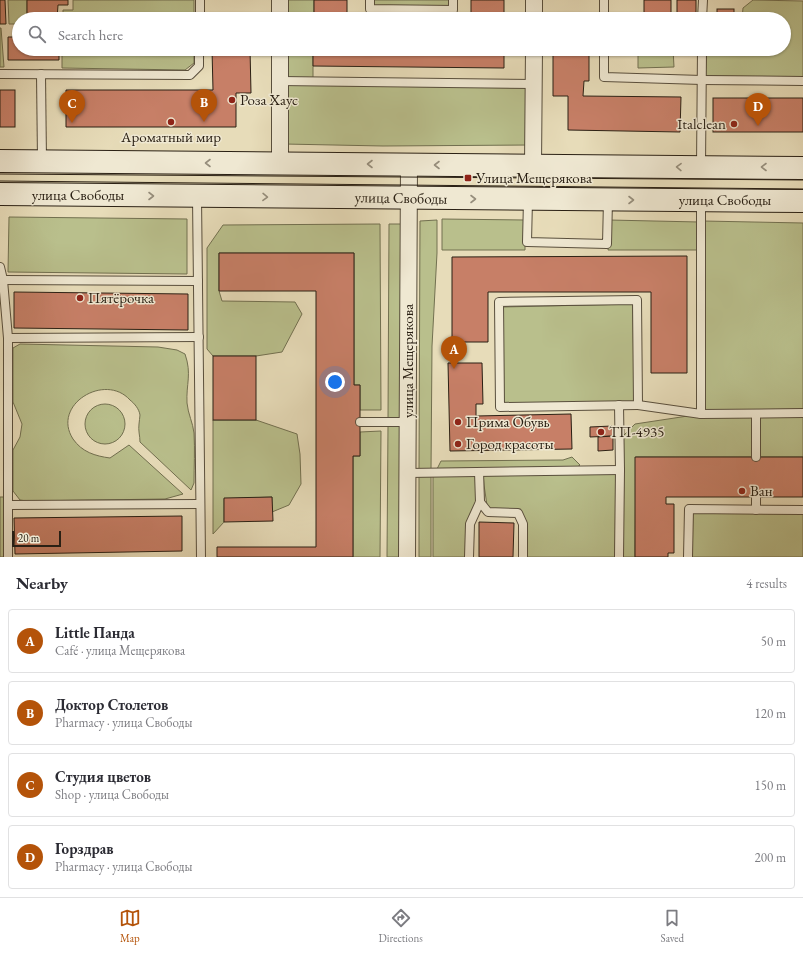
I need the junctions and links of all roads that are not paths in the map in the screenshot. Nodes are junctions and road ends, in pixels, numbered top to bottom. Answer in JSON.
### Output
{"nodes":[{"id":1,"x":200,"y":0,"type":"edge"},
{"id":2,"x":280,"y":0,"type":"edge"},
{"id":3,"x":370,"y":0,"type":"edge"},
{"id":4,"x":453,"y":0,"type":"edge"},
{"id":5,"x":534,"y":0,"type":"edge"},
{"id":6,"x":604,"y":0,"type":"edge"},
{"id":7,"x":702,"y":0,"type":"edge"},
{"id":8,"x":200,"y":12,"type":"edge"},
{"id":9,"x":280,"y":12,"type":"edge"},
{"id":10,"x":534,"y":12,"type":"edge"},
{"id":11,"x":604,"y":12,"type":"edge"},
{"id":12,"x":702,"y":12,"type":"edge"},
{"id":13,"x":199,"y":56,"type":"edge"},
{"id":14,"x":280,"y":56,"type":"edge"},
{"id":15,"x":534,"y":56,"type":"edge"},
{"id":16,"x":604,"y":56,"type":"edge"},
{"id":17,"x":702,"y":56,"type":"edge"},
{"id":18,"x":0,"y":74,"type":"edge"},
{"id":19,"x":41,"y":74,"type":"junction"},
{"id":20,"x":702,"y":80,"type":"junction"},
{"id":21,"x":280,"y":81,"type":"junction"},
{"id":22,"x":803,"y":81,"type":"edge"},
{"id":23,"x":534,"y":84,"type":"junction"},
{"id":24,"x":0,"y":161,"type":"edge"},
{"id":25,"x":42,"y":162,"type":"junction"},
{"id":26,"x":280,"y":164,"type":"junction"},
{"id":27,"x":409,"y":165,"type":"junction"},
{"id":28,"x":533,"y":165,"type":"junction"},
{"id":29,"x":701,"y":167,"type":"junction"},
{"id":30,"x":803,"y":168,"type":"edge"},
{"id":31,"x":0,"y":194,"type":"edge"},
{"id":32,"x":197,"y":196,"type":"junction"},
{"id":33,"x":408,"y":198,"type":"junction"},
{"id":34,"x":528,"y":199,"type":"junction"},
{"id":35,"x":608,"y":200,"type":"junction"},
{"id":36,"x":701,"y":200,"type":"junction"},
{"id":37,"x":803,"y":201,"type":"edge"},
{"id":38,"x":0,"y":267,"type":"edge"},
{"id":39,"x":3,"y":280,"type":"junction"},
{"id":40,"x":198,"y":281,"type":"junction"},
{"id":41,"x":199,"y":337,"type":"junction"},
{"id":42,"x":8,"y":338,"type":"junction"},
{"id":43,"x":619,"y":405,"type":"junction"},
{"id":44,"x":638,"y":405,"type":"junction"},
{"id":45,"x":803,"y":413,"type":"edge"},
{"id":46,"x":701,"y":414,"type":"junction"},
{"id":47,"x":756,"y":414,"type":"junction"},
{"id":48,"x":360,"y":422,"type":"dead end"},
{"id":49,"x":408,"y":422,"type":"junction"},
{"id":50,"x":756,"y":457,"type":"dead end"},
{"id":51,"x":620,"y":470,"type":"junction"},
{"id":52,"x":479,"y":472,"type":"junction"},
{"id":53,"x":408,"y":473,"type":"junction"},
{"id":54,"x":756,"y":497,"type":"dead end"},
{"id":55,"x":480,"y":502,"type":"junction"},
{"id":56,"x":200,"y":504,"type":"junction"},
{"id":57,"x":8,"y":505,"type":"junction"},
{"id":58,"x":756,"y":510,"type":"junction"},
{"id":59,"x":803,"y":510,"type":"edge"},
{"id":60,"x":8,"y":557,"type":"edge"},
{"id":61,"x":201,"y":557,"type":"edge"},
{"id":62,"x":407,"y":557,"type":"edge"},
{"id":63,"x":469,"y":557,"type":"edge"},
{"id":64,"x":523,"y":557,"type":"edge"},
{"id":65,"x":619,"y":557,"type":"edge"},
{"id":66,"x":688,"y":557,"type":"edge"}],
"edges":[{"from":1,"to":8,"type":"lane"},
{"from":2,"to":9,"type":"street"},
{"from":3,"to":4,"type":"lane"},
{"from":5,"to":10,"type":"street"},
{"from":6,"to":11,"type":"lane"},
{"from":7,"to":12,"type":"lane"},
{"from":13,"to":19,"type":"lane"},
{"from":14,"to":21,"type":"street"},
{"from":15,"to":23,"type":"street"},
{"from":16,"to":20,"type":"lane"},
{"from":17,"to":20,"type":"lane"},
{"from":18,"to":19,"type":"lane"},
{"from":19,"to":25,"type":"lane"},
{"from":20,"to":22,"type":"lane"},
{"from":20,"to":29,"type":"lane"},
{"from":21,"to":23,"type":"lane"},
{"from":21,"to":26,"type":"street"},
{"from":23,"to":28,"type":"street"},
{"from":24,"to":25,"type":"main road"},
{"from":26,"to":25,"type":"main road","one_way":true},
{"from":27,"to":26,"type":"main road","one_way":true},
{"from":28,"to":27,"type":"main road","one_way":true},
{"from":27,"to":33,"type":"street","name":"улица Мещерякова"},
{"from":29,"to":28,"type":"main road","one_way":true},
{"from":30,"to":29,"type":"main road","one_way":true},
{"from":31,"to":32,"type":"main road","name":"улица Свободы","one_way":true},
{"from":32,"to":33,"type":"main road","name":"улица Свободы","one_way":true},
{"from":32,"to":40,"type":"lane"},
{"from":33,"to":34,"type":"main road","name":"улица Свободы","one_way":true},
{"from":33,"to":49,"type":"street","name":"улица Мещерякова"},
{"from":34,"to":35,"type":"main road","name":"улица Свободы"},
{"from":34,"to":35,"type":"lane"},
{"from":35,"to":36,"type":"main road","name":"улица Свободы","one_way":true},
{"from":36,"to":37,"type":"main road","name":"улица Свободы"},
{"from":36,"to":46,"type":"lane"},
{"from":38,"to":39,"type":"lane"},
{"from":39,"to":40,"type":"lane"},
{"from":39,"to":42,"type":"lane"},
{"from":40,"to":41,"type":"lane"},
{"from":41,"to":42,"type":"lane"},
{"from":41,"to":56,"type":"lane"},
{"from":42,"to":57,"type":"lane"},
{"from":43,"to":44,"type":"lane"},
{"from":43,"to":44,"type":"lane"},
{"from":43,"to":51,"type":"lane"},
{"from":44,"to":46,"type":"lane"},
{"from":45,"to":47,"type":"lane"},
{"from":46,"to":47,"type":"lane"},
{"from":47,"to":50,"type":"lane"},
{"from":48,"to":49,"type":"lane"},
{"from":49,"to":53,"type":"street","name":"улица Мещерякова"},
{"from":51,"to":52,"type":"lane"},
{"from":51,"to":65,"type":"lane"},
{"from":52,"to":53,"type":"lane"},
{"from":52,"to":55,"type":"lane"},
{"from":53,"to":62,"type":"street","name":"улица Мещерякова"},
{"from":54,"to":58,"type":"lane"},
{"from":55,"to":63,"type":"lane"},
{"from":55,"to":64,"type":"lane"},
{"from":56,"to":57,"type":"lane"},
{"from":56,"to":61,"type":"lane"},
{"from":57,"to":60,"type":"lane"},
{"from":58,"to":59,"type":"lane"},
{"from":58,"to":66,"type":"lane"}]}
